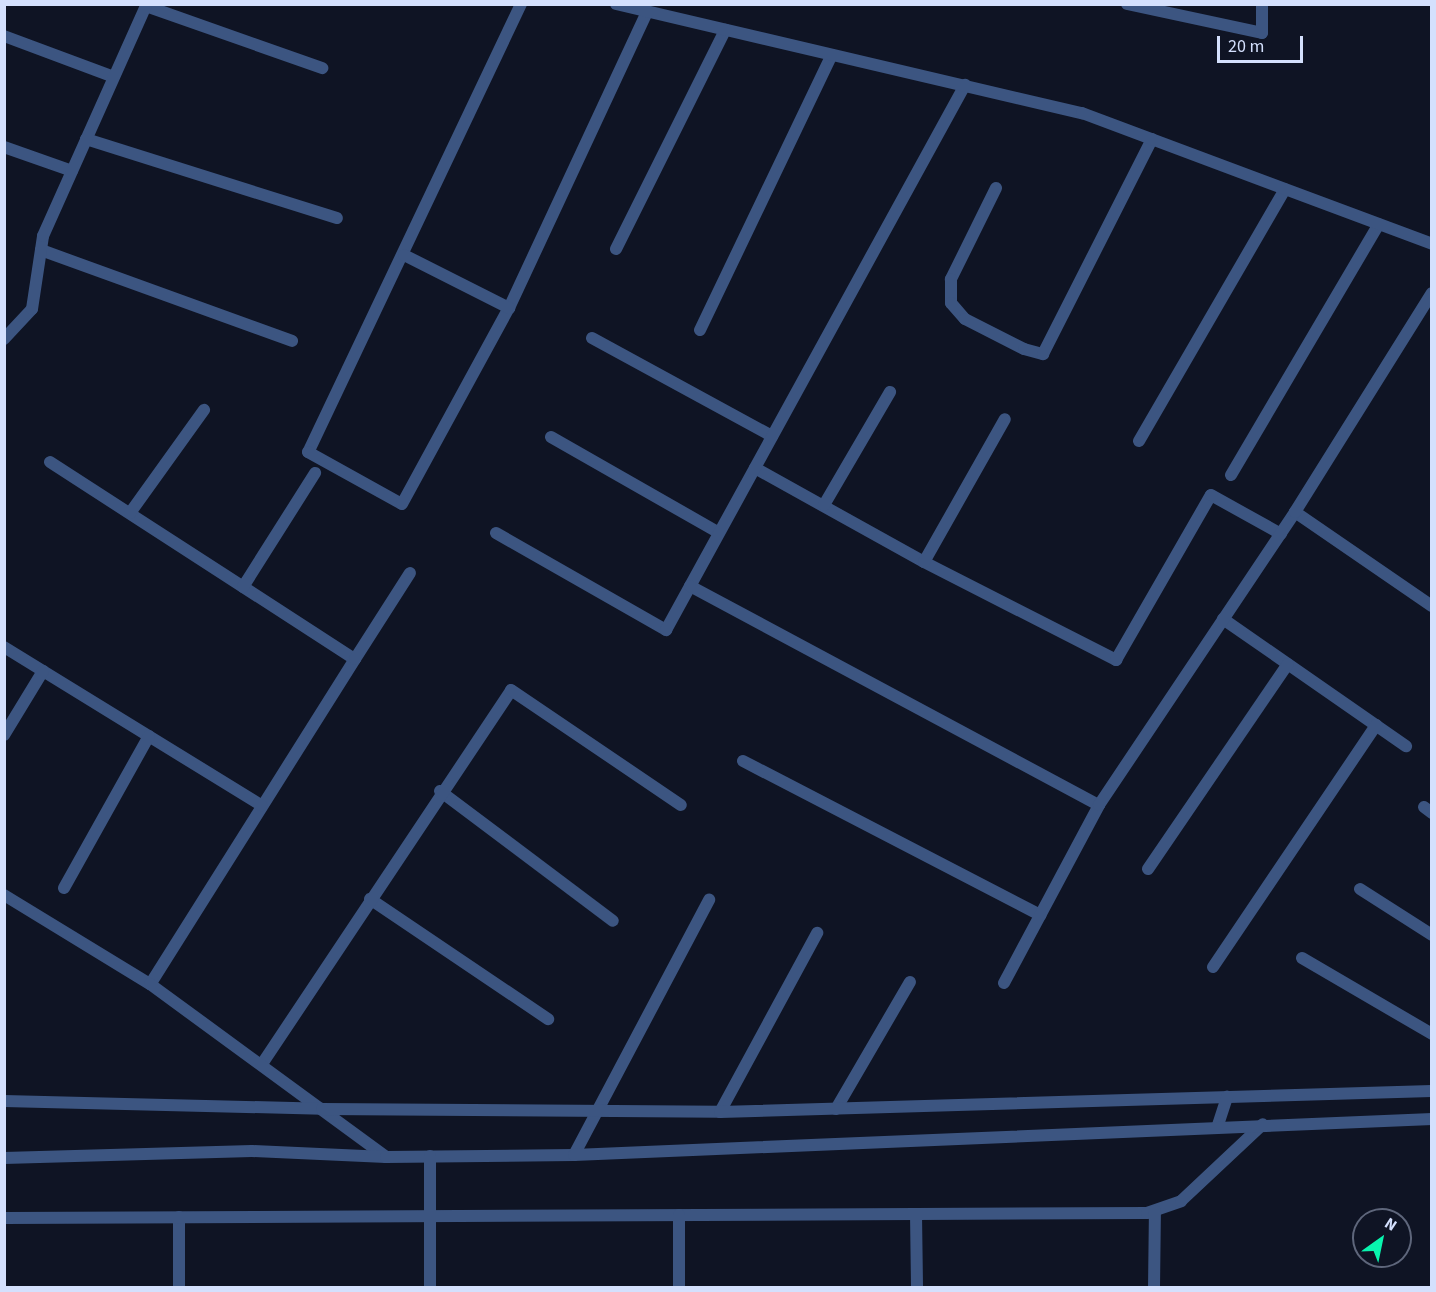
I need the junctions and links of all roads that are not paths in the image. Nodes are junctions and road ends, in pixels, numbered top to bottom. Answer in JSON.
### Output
{"nodes":[{"id":1,"x":521,"y":4,"type":"edge"},
{"id":2,"x":616,"y":4,"type":"edge"},
{"id":3,"x":1127,"y":4,"type":"edge"},
{"id":4,"x":1262,"y":4,"type":"edge"},
{"id":5,"x":147,"y":5,"type":"edge"},
{"id":6,"x":647,"y":12,"type":"junction"},
{"id":7,"x":725,"y":30,"type":"junction"},
{"id":8,"x":4,"y":36,"type":"edge"},
{"id":9,"x":832,"y":55,"type":"junction"},
{"id":10,"x":322,"y":68,"type":"dead end"},
{"id":11,"x":114,"y":77,"type":"junction"},
{"id":12,"x":965,"y":85,"type":"junction"},
{"id":13,"x":87,"y":139,"type":"junction"},
{"id":14,"x":1152,"y":139,"type":"junction"},
{"id":15,"x":4,"y":147,"type":"edge"},
{"id":16,"x":72,"y":171,"type":"junction"},
{"id":17,"x":996,"y":188,"type":"dead end"},
{"id":18,"x":1286,"y":189,"type":"junction"},
{"id":19,"x":337,"y":218,"type":"dead end"},
{"id":20,"x":1379,"y":224,"type":"junction"},
{"id":21,"x":1431,"y":244,"type":"edge"},
{"id":22,"x":615,"y":249,"type":"dead end"},
{"id":23,"x":40,"y":250,"type":"junction"},
{"id":24,"x":404,"y":255,"type":"junction"},
{"id":25,"x":1431,"y":294,"type":"edge"},
{"id":26,"x":509,"y":308,"type":"junction"},
{"id":27,"x":700,"y":330,"type":"dead end"},
{"id":28,"x":592,"y":338,"type":"dead end"},
{"id":29,"x":4,"y":339,"type":"edge"},
{"id":30,"x":292,"y":341,"type":"dead end"},
{"id":31,"x":890,"y":392,"type":"dead end"},
{"id":32,"x":204,"y":411,"type":"dead end"},
{"id":33,"x":1005,"y":419,"type":"dead end"},
{"id":34,"x":772,"y":436,"type":"junction"},
{"id":35,"x":551,"y":437,"type":"dead end"},
{"id":36,"x":1139,"y":441,"type":"dead end"},
{"id":37,"x":50,"y":462,"type":"dead end"},
{"id":38,"x":755,"y":468,"type":"junction"},
{"id":39,"x":315,"y":473,"type":"dead end"},
{"id":40,"x":1231,"y":475,"type":"dead end"},
{"id":41,"x":824,"y":505,"type":"junction"},
{"id":42,"x":1295,"y":512,"type":"junction"},
{"id":43,"x":130,"y":513,"type":"junction"},
{"id":44,"x":496,"y":533,"type":"dead end"},
{"id":45,"x":720,"y":533,"type":"junction"},
{"id":46,"x":1281,"y":534,"type":"junction"},
{"id":47,"x":924,"y":562,"type":"junction"},
{"id":48,"x":411,"y":573,"type":"dead end"},
{"id":49,"x":690,"y":586,"type":"junction"},
{"id":50,"x":243,"y":587,"type":"junction"},
{"id":51,"x":1431,"y":606,"type":"edge"},
{"id":52,"x":1223,"y":619,"type":"junction"},
{"id":53,"x":4,"y":647,"type":"edge"},
{"id":54,"x":355,"y":659,"type":"junction"},
{"id":55,"x":1288,"y":664,"type":"junction"},
{"id":56,"x":43,"y":671,"type":"junction"},
{"id":57,"x":1376,"y":725,"type":"junction"},
{"id":58,"x":4,"y":735,"type":"edge"},
{"id":59,"x":149,"y":736,"type":"junction"},
{"id":60,"x":1406,"y":746,"type":"dead end"},
{"id":61,"x":743,"y":760,"type":"dead end"},
{"id":62,"x":440,"y":792,"type":"junction"},
{"id":63,"x":261,"y":805,"type":"junction"},
{"id":64,"x":1099,"y":805,"type":"junction"},
{"id":65,"x":681,"y":806,"type":"dead end"},
{"id":66,"x":1148,"y":869,"type":"dead end"},
{"id":67,"x":64,"y":888,"type":"dead end"},
{"id":68,"x":1360,"y":889,"type":"dead end"},
{"id":69,"x":4,"y":895,"type":"edge"},
{"id":70,"x":370,"y":899,"type":"junction"},
{"id":71,"x":709,"y":900,"type":"dead end"},
{"id":72,"x":1040,"y":915,"type":"junction"},
{"id":73,"x":613,"y":921,"type":"dead end"},
{"id":74,"x":817,"y":933,"type":"dead end"},
{"id":75,"x":1431,"y":935,"type":"edge"},
{"id":76,"x":1302,"y":958,"type":"dead end"},
{"id":77,"x":1213,"y":967,"type":"dead end"},
{"id":78,"x":910,"y":982,"type":"dead end"},
{"id":79,"x":1004,"y":983,"type":"dead end"},
{"id":80,"x":150,"y":984,"type":"junction"},
{"id":81,"x":548,"y":1019,"type":"dead end"},
{"id":82,"x":1431,"y":1034,"type":"edge"},
{"id":83,"x":262,"y":1064,"type":"junction"},
{"id":84,"x":1431,"y":1092,"type":"edge"},
{"id":85,"x":1227,"y":1097,"type":"junction"},
{"id":86,"x":4,"y":1101,"type":"edge"},
{"id":87,"x":322,"y":1109,"type":"junction"},
{"id":88,"x":599,"y":1109,"type":"junction"},
{"id":89,"x":836,"y":1109,"type":"junction"},
{"id":90,"x":720,"y":1112,"type":"junction"},
{"id":91,"x":1431,"y":1119,"type":"edge"},
{"id":92,"x":1263,"y":1124,"type":"junction"},
{"id":93,"x":1216,"y":1128,"type":"junction"},
{"id":94,"x":574,"y":1155,"type":"junction"},
{"id":95,"x":430,"y":1156,"type":"junction"},
{"id":96,"x":386,"y":1157,"type":"junction"},
{"id":97,"x":4,"y":1158,"type":"edge"},
{"id":98,"x":1155,"y":1211,"type":"junction"},
{"id":99,"x":916,"y":1214,"type":"junction"},
{"id":100,"x":680,"y":1215,"type":"junction"},
{"id":101,"x":178,"y":1217,"type":"junction"},
{"id":102,"x":431,"y":1217,"type":"junction"},
{"id":103,"x":4,"y":1218,"type":"edge"},
{"id":104,"x":179,"y":1287,"type":"edge"},
{"id":105,"x":430,"y":1287,"type":"edge"},
{"id":106,"x":679,"y":1287,"type":"edge"},
{"id":107,"x":917,"y":1287,"type":"edge"},
{"id":108,"x":1154,"y":1287,"type":"edge"}],
"edges":[{"from":1,"to":24,"type":"street"},
{"from":2,"to":6,"type":"street"},
{"from":3,"to":4,"type":"street"},
{"from":5,"to":10,"type":"street"},
{"from":5,"to":11,"type":"street"},
{"from":6,"to":7,"type":"street"},
{"from":6,"to":26,"type":"street"},
{"from":7,"to":9,"type":"street"},
{"from":7,"to":22,"type":"street"},
{"from":8,"to":11,"type":"street"},
{"from":9,"to":12,"type":"street"},
{"from":9,"to":27,"type":"street"},
{"from":11,"to":13,"type":"street"},
{"from":12,"to":14,"type":"street"},
{"from":12,"to":34,"type":"street"},
{"from":13,"to":16,"type":"street"},
{"from":13,"to":19,"type":"street"},
{"from":14,"to":17,"type":"street"},
{"from":14,"to":18,"type":"street"},
{"from":15,"to":16,"type":"street"},
{"from":16,"to":23,"type":"street"},
{"from":18,"to":20,"type":"street"},
{"from":18,"to":36,"type":"street"},
{"from":20,"to":21,"type":"street"},
{"from":20,"to":40,"type":"street"},
{"from":23,"to":29,"type":"street"},
{"from":23,"to":30,"type":"street"},
{"from":24,"to":26,"type":"street"},
{"from":24,"to":26,"type":"street"},
{"from":25,"to":42,"type":"street"},
{"from":28,"to":34,"type":"street"},
{"from":31,"to":41,"type":"street"},
{"from":32,"to":43,"type":"street"},
{"from":33,"to":47,"type":"street"},
{"from":34,"to":38,"type":"street"},
{"from":35,"to":45,"type":"street"},
{"from":37,"to":43,"type":"street"},
{"from":38,"to":41,"type":"street"},
{"from":38,"to":45,"type":"street"},
{"from":39,"to":50,"type":"street"},
{"from":41,"to":47,"type":"street"},
{"from":42,"to":46,"type":"street"},
{"from":42,"to":51,"type":"street"},
{"from":43,"to":50,"type":"street"},
{"from":44,"to":49,"type":"street"},
{"from":45,"to":49,"type":"street"},
{"from":46,"to":47,"type":"street"},
{"from":46,"to":52,"type":"street"},
{"from":48,"to":54,"type":"street"},
{"from":49,"to":64,"type":"street"},
{"from":50,"to":54,"type":"street"},
{"from":52,"to":55,"type":"street"},
{"from":52,"to":64,"type":"street"},
{"from":53,"to":56,"type":"street"},
{"from":54,"to":63,"type":"street"},
{"from":55,"to":57,"type":"street"},
{"from":55,"to":66,"type":"street"},
{"from":56,"to":58,"type":"street"},
{"from":56,"to":59,"type":"street"},
{"from":57,"to":60,"type":"street"},
{"from":57,"to":77,"type":"street"},
{"from":59,"to":63,"type":"street"},
{"from":59,"to":67,"type":"street"},
{"from":61,"to":72,"type":"street"},
{"from":62,"to":65,"type":"street"},
{"from":62,"to":70,"type":"street"},
{"from":62,"to":73,"type":"street"},
{"from":63,"to":80,"type":"street"},
{"from":64,"to":72,"type":"street"},
{"from":68,"to":75,"type":"street"},
{"from":69,"to":80,"type":"street"},
{"from":70,"to":81,"type":"street"},
{"from":70,"to":83,"type":"street"},
{"from":71,"to":88,"type":"street"},
{"from":72,"to":79,"type":"street"},
{"from":74,"to":90,"type":"street"},
{"from":76,"to":82,"type":"street"},
{"from":78,"to":89,"type":"street"},
{"from":80,"to":83,"type":"street"},
{"from":83,"to":87,"type":"street"},
{"from":84,"to":85,"type":"street"},
{"from":85,"to":89,"type":"street"},
{"from":85,"to":93,"type":"street"},
{"from":86,"to":87,"type":"street"},
{"from":87,"to":88,"type":"street"},
{"from":87,"to":96,"type":"street"},
{"from":88,"to":90,"type":"street"},
{"from":88,"to":94,"type":"street"},
{"from":89,"to":90,"type":"street"},
{"from":91,"to":92,"type":"street"},
{"from":92,"to":93,"type":"street"},
{"from":92,"to":98,"type":"street"},
{"from":93,"to":94,"type":"street"},
{"from":94,"to":95,"type":"street"},
{"from":95,"to":96,"type":"street"},
{"from":95,"to":102,"type":"street"},
{"from":96,"to":97,"type":"street"},
{"from":98,"to":99,"type":"street"},
{"from":98,"to":108,"type":"street"},
{"from":99,"to":100,"type":"street"},
{"from":99,"to":107,"type":"street"},
{"from":100,"to":102,"type":"street"},
{"from":100,"to":106,"type":"street"},
{"from":101,"to":102,"type":"street"},
{"from":101,"to":103,"type":"street"},
{"from":101,"to":104,"type":"street"},
{"from":102,"to":105,"type":"street"}]}
